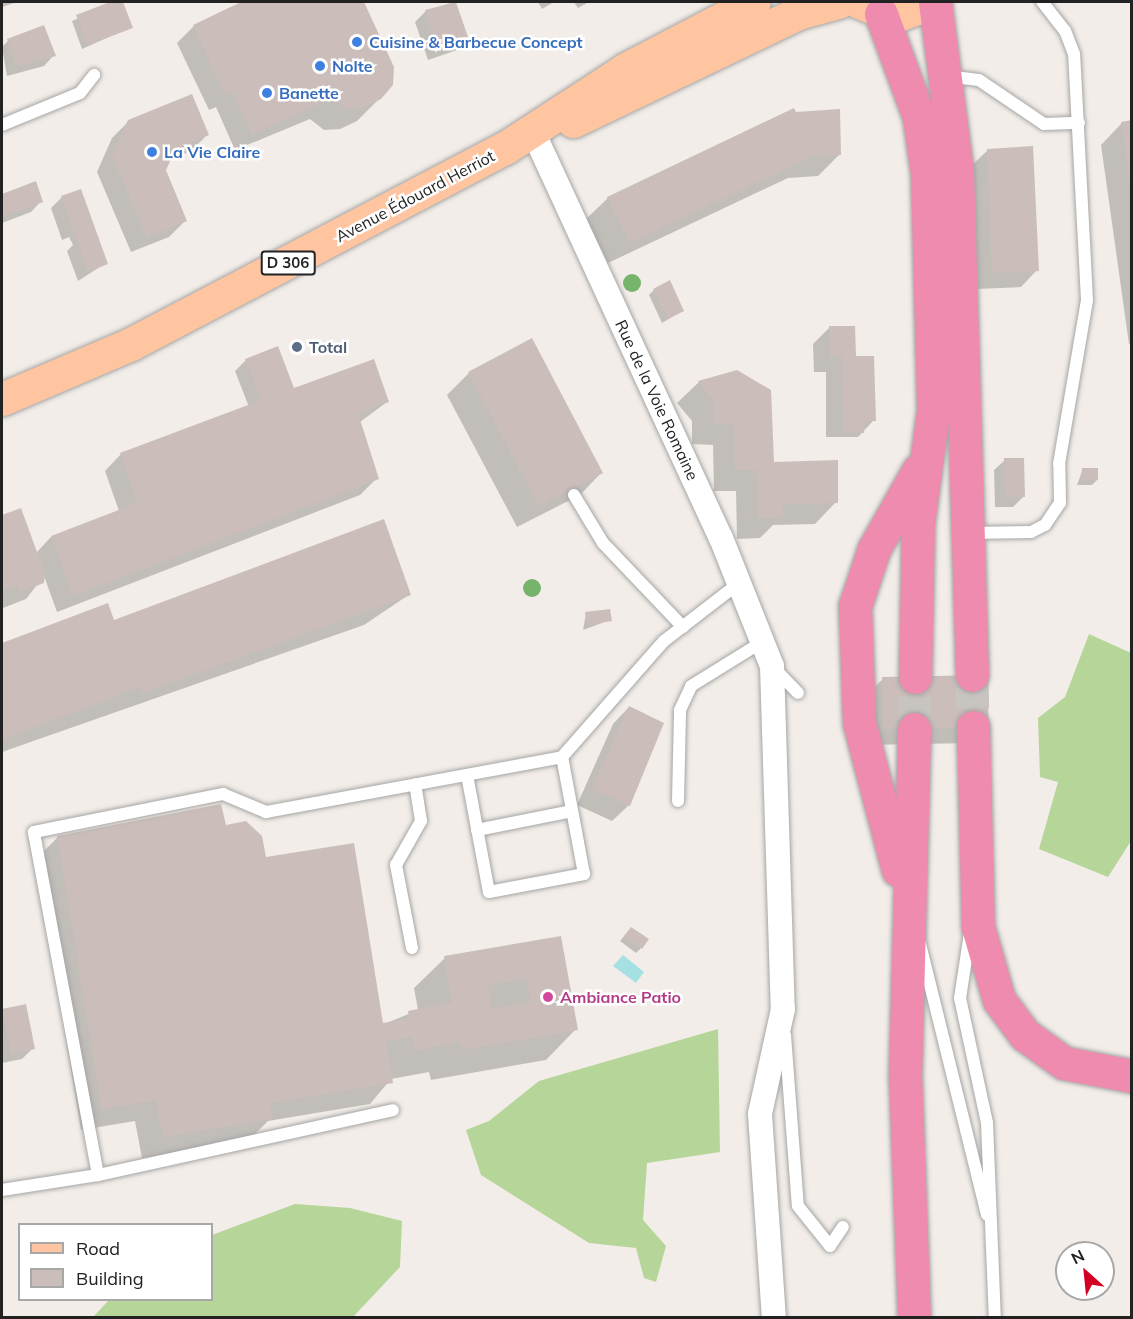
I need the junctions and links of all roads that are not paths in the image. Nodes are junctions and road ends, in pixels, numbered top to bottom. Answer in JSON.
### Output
{"nodes":[{"id":1,"x":754,"y":2,"type":"edge"},
{"id":2,"x":839,"y":2,"type":"edge"},
{"id":3,"x":934,"y":2,"type":"edge"},
{"id":4,"x":1042,"y":2,"type":"edge"},
{"id":5,"x":870,"y":8,"type":"edge"},
{"id":6,"x":94,"y":75,"type":"dead end"},
{"id":7,"x":942,"y":75,"type":"junction"},
{"id":8,"x":1079,"y":123,"type":"junction"},
{"id":9,"x":2,"y":125,"type":"edge"},
{"id":10,"x":535,"y":136,"type":"junction"},
{"id":11,"x":505,"y":148,"type":"junction"},
{"id":12,"x":67,"y":370,"type":"junction"},
{"id":13,"x":2,"y":387,"type":"edge"},
{"id":14,"x":2,"y":399,"type":"edge"},
{"id":15,"x":930,"y":444,"type":"junction"},
{"id":16,"x":574,"y":495,"type":"dead end"},
{"id":17,"x":968,"y":533,"type":"junction"},
{"id":18,"x":739,"y":583,"type":"junction"},
{"id":19,"x":683,"y":627,"type":"junction"},
{"id":20,"x":762,"y":642,"type":"junction"},
{"id":21,"x":772,"y":666,"type":"junction"},
{"id":22,"x":972,"y":675,"type":"tunnel mouth"},
{"id":23,"x":915,"y":676,"type":"tunnel mouth"},
{"id":24,"x":798,"y":693,"type":"dead end"},
{"id":25,"x":973,"y":727,"type":"tunnel mouth"},
{"id":26,"x":915,"y":729,"type":"tunnel mouth"},
{"id":27,"x":562,"y":757,"type":"junction"},
{"id":28,"x":467,"y":775,"type":"junction"},
{"id":29,"x":415,"y":784,"type":"junction"},
{"id":30,"x":678,"y":801,"type":"dead end"},
{"id":31,"x":572,"y":811,"type":"junction"},
{"id":32,"x":477,"y":830,"type":"junction"},
{"id":33,"x":976,"y":903,"type":"junction"},
{"id":34,"x":907,"y":904,"type":"junction"},
{"id":35,"x":412,"y":948,"type":"dead end"},
{"id":36,"x":783,"y":1010,"type":"junction"},
{"id":37,"x":1131,"y":1076,"type":"edge"},
{"id":38,"x":393,"y":1110,"type":"dead end"},
{"id":39,"x":98,"y":1175,"type":"junction"},
{"id":40,"x":2,"y":1190,"type":"edge"},
{"id":41,"x":843,"y":1227,"type":"dead end"},
{"id":42,"x":992,"y":1237,"type":"junction"},
{"id":43,"x":774,"y":1317,"type":"edge"},
{"id":44,"x":914,"y":1317,"type":"edge"},
{"id":45,"x":995,"y":1317,"type":"edge"}],
"edges":[{"from":1,"to":11,"type":"main road","name":"Avenue Édouard Herriot","number":"D 306"},
{"from":2,"to":10,"type":"main road","name":"Avenue Édouard Herriot","number":"D 306"},
{"from":3,"to":5,"type":"main road"},
{"from":3,"to":7,"type":"highway"},
{"from":4,"to":8,"type":"lane"},
{"from":5,"to":15,"type":"highway"},
{"from":6,"to":9,"type":"lane"},
{"from":7,"to":8,"type":"lane"},
{"from":7,"to":17,"type":"highway"},
{"from":8,"to":17,"type":"lane"},
{"from":10,"to":11,"type":"main road","name":"Avenue Édouard Herriot","number":"D 306"},
{"from":10,"to":18,"type":"street","name":"Rue de la Voie Romaine"},
{"from":11,"to":12,"type":"main road","name":"Avenue Édouard Herriot","number":"D 306"},
{"from":12,"to":13,"type":"main road","name":"Avenue Édouard Herriot","number":"D 306"},
{"from":12,"to":14,"type":"main road","name":"Avenue Édouard Herriot","number":"D 306"},
{"from":15,"to":23,"type":"highway"},
{"from":15,"to":34,"type":"highway"},
{"from":16,"to":19,"type":"lane"},
{"from":17,"to":22,"type":"highway"},
{"from":18,"to":19,"type":"lane"},
{"from":18,"to":20,"type":"street","name":"Rue de la Voie Romaine"},
{"from":19,"to":27,"type":"lane"},
{"from":20,"to":21,"type":"street","name":"Rue de la Voie Romaine"},
{"from":20,"to":30,"type":"lane"},
{"from":21,"to":24,"type":"lane"},
{"from":21,"to":36,"type":"street"},
{"from":25,"to":33,"type":"highway"},
{"from":26,"to":34,"type":"highway"},
{"from":27,"to":28,"type":"lane"},
{"from":27,"to":31,"type":"lane"},
{"from":28,"to":29,"type":"lane"},
{"from":28,"to":32,"type":"lane"},
{"from":29,"to":35,"type":"lane"},
{"from":29,"to":39,"type":"lane"},
{"from":31,"to":32,"type":"lane"},
{"from":31,"to":32,"type":"lane"},
{"from":33,"to":37,"type":"highway"},
{"from":33,"to":42,"type":"lane"},
{"from":34,"to":42,"type":"lane"},
{"from":34,"to":44,"type":"highway"},
{"from":36,"to":41,"type":"lane"},
{"from":36,"to":43,"type":"street"},
{"from":38,"to":39,"type":"lane"},
{"from":39,"to":40,"type":"lane"},
{"from":42,"to":45,"type":"lane"}]}
